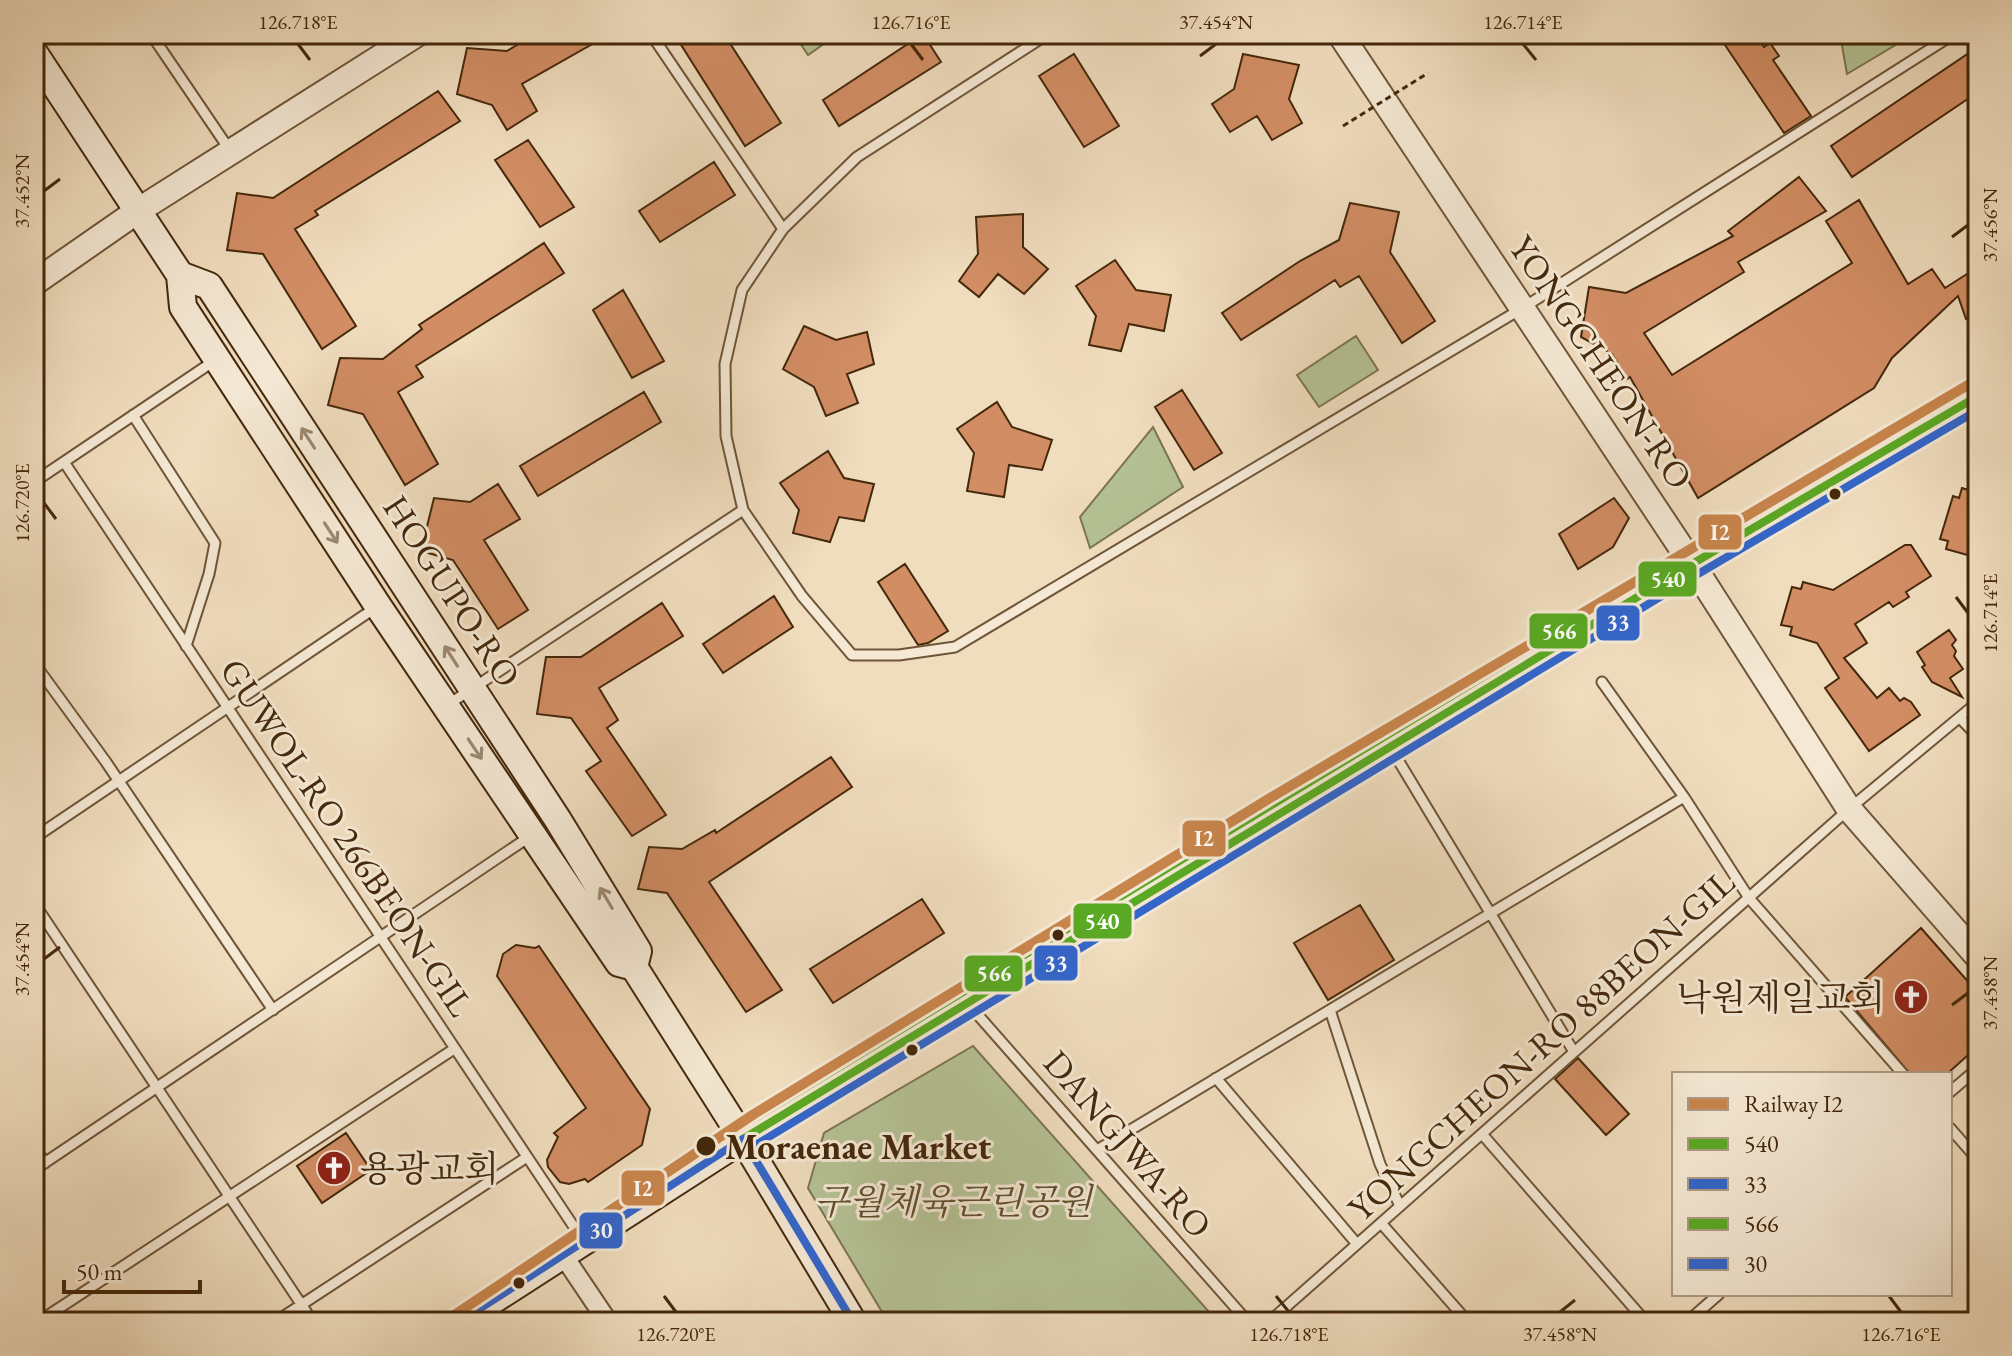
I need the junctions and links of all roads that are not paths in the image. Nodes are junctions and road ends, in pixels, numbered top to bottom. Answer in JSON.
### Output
{"nodes":[{"id":1,"x":151,"y":34,"type":"edge"},
{"id":2,"x":417,"y":34,"type":"edge"},
{"id":3,"x":651,"y":34,"type":"edge"},
{"id":4,"x":1048,"y":34,"type":"edge"},
{"id":5,"x":1340,"y":34,"type":"edge"},
{"id":6,"x":1954,"y":34,"type":"edge"},
{"id":7,"x":34,"y":53,"type":"edge"},
{"id":8,"x":231,"y":152,"type":"junction"},
{"id":9,"x":139,"y":210,"type":"junction"},
{"id":10,"x":783,"y":229,"type":"junction"},
{"id":11,"x":38,"y":273,"type":"edge"},
{"id":12,"x":180,"y":275,"type":"junction"},
{"id":13,"x":1521,"y":309,"type":"junction"},
{"id":14,"x":218,"y":359,"type":"junction"},
{"id":15,"x":1978,"y":396,"type":"edge"},
{"id":16,"x":133,"y":415,"type":"junction"},
{"id":17,"x":64,"y":462,"type":"junction"},
{"id":18,"x":34,"y":482,"type":"edge"},
{"id":19,"x":743,"y":510,"type":"junction"},
{"id":20,"x":1692,"y":564,"type":"junction"},
{"id":21,"x":378,"y":606,"type":"junction"},
{"id":22,"x":186,"y":646,"type":"junction"},
{"id":23,"x":34,"y":663,"type":"edge"},
{"id":24,"x":1602,"y":682,"type":"dead end"},
{"id":25,"x":473,"y":689,"type":"junction"},
{"id":26,"x":1978,"y":702,"type":"edge"},
{"id":27,"x":446,"y":705,"type":"junction"},
{"id":28,"x":226,"y":707,"type":"junction"},
{"id":29,"x":1960,"y":718,"type":"junction"},
{"id":30,"x":1978,"y":737,"type":"edge"},
{"id":31,"x":1389,"y":747,"type":"junction"},
{"id":32,"x":118,"y":781,"type":"junction"},
{"id":33,"x":1684,"y":797,"type":"junction"},
{"id":34,"x":1849,"y":809,"type":"junction"},
{"id":35,"x":532,"y":835,"type":"junction"},
{"id":36,"x":34,"y":838,"type":"edge"},
{"id":37,"x":1749,"y":898,"type":"junction"},
{"id":38,"x":34,"y":903,"type":"edge"},
{"id":39,"x":1490,"y":914,"type":"junction"},
{"id":40,"x":380,"y":937,"type":"junction"},
{"id":41,"x":1978,"y":957,"type":"edge"},
{"id":42,"x":634,"y":967,"type":"junction"},
{"id":43,"x":967,"y":1003,"type":"junction"},
{"id":44,"x":273,"y":1010,"type":"junction"},
{"id":45,"x":1330,"y":1010,"type":"junction"},
{"id":46,"x":454,"y":1049,"type":"junction"},
{"id":47,"x":1574,"y":1052,"type":"junction"},
{"id":48,"x":1978,"y":1068,"type":"edge"},
{"id":49,"x":1901,"y":1072,"type":"edge"},
{"id":50,"x":1216,"y":1078,"type":"junction"},
{"id":51,"x":157,"y":1088,"type":"junction"},
{"id":52,"x":1952,"y":1090,"type":"edge"},
{"id":53,"x":1952,"y":1130,"type":"edge"},
{"id":54,"x":1482,"y":1134,"type":"junction"},
{"id":55,"x":743,"y":1139,"type":"junction"},
{"id":56,"x":34,"y":1146,"type":"edge"},
{"id":57,"x":1097,"y":1150,"type":"junction"},
{"id":58,"x":527,"y":1157,"type":"junction"},
{"id":59,"x":1978,"y":1160,"type":"edge"},
{"id":60,"x":45,"y":1163,"type":"junction"},
{"id":61,"x":34,"y":1170,"type":"edge"},
{"id":62,"x":229,"y":1195,"type":"junction"},
{"id":63,"x":1400,"y":1206,"type":"junction"},
{"id":64,"x":1381,"y":1223,"type":"junction"},
{"id":65,"x":1357,"y":1244,"type":"junction"},
{"id":66,"x":574,"y":1248,"type":"junction"},
{"id":67,"x":1717,"y":1296,"type":"edge"},
{"id":68,"x":301,"y":1305,"type":"junction"},
{"id":69,"x":38,"y":1322,"type":"edge"},
{"id":70,"x":275,"y":1322,"type":"edge"},
{"id":71,"x":313,"y":1322,"type":"edge"},
{"id":72,"x":459,"y":1322,"type":"edge"},
{"id":73,"x":608,"y":1322,"type":"edge"},
{"id":74,"x":853,"y":1322,"type":"edge"},
{"id":75,"x":1248,"y":1322,"type":"edge"},
{"id":76,"x":1269,"y":1322,"type":"edge"},
{"id":77,"x":1468,"y":1322,"type":"edge"},
{"id":78,"x":1646,"y":1322,"type":"edge"},
{"id":79,"x":1687,"y":1322,"type":"edge"}],
"edges":[{"from":1,"to":8,"type":"lane"},
{"from":2,"to":8,"type":"street"},
{"from":3,"to":10,"type":"lane"},
{"from":4,"to":10,"type":"lane"},
{"from":5,"to":13,"type":"street","name":"YONGCHEON-RO"},
{"from":6,"to":13,"type":"lane"},
{"from":7,"to":9,"type":"main road","name":"HOGUPO-RO"},
{"from":8,"to":9,"type":"street"},
{"from":9,"to":11,"type":"street"},
{"from":9,"to":12,"type":"main road","name":"HOGUPO-RO"},
{"from":10,"to":19,"type":"lane"},
{"from":12,"to":14,"type":"main road","name":"HOGUPO-RO"},
{"from":25,"to":12,"type":"main road","name":"HOGUPO-RO","one_way":true},
{"from":13,"to":19,"type":"lane"},
{"from":13,"to":20,"type":"street","name":"YONGCHEON-RO"},
{"from":14,"to":16,"type":"lane"},
{"from":14,"to":21,"type":"main road","name":"HOGUPO-RO","one_way":true},
{"from":15,"to":20,"type":"main road"},
{"from":16,"to":17,"type":"lane"},
{"from":16,"to":22,"type":"lane"},
{"from":17,"to":18,"type":"lane"},
{"from":17,"to":22,"type":"lane","name":"GUWOL-RO 266BEON-GIL"},
{"from":19,"to":25,"type":"lane"},
{"from":20,"to":31,"type":"main road"},
{"from":20,"to":34,"type":"street","name":"YONGCHEON-RO"},
{"from":21,"to":27,"type":"main road","name":"HOGUPO-RO"},
{"from":21,"to":28,"type":"lane"},
{"from":22,"to":28,"type":"lane","name":"GUWOL-RO 266BEON-GIL"},
{"from":23,"to":32,"type":"lane"},
{"from":24,"to":33,"type":"lane"},
{"from":25,"to":27,"type":"lane"},
{"from":42,"to":25,"type":"main road","name":"HOGUPO-RO","one_way":true},
{"from":26,"to":29,"type":"lane","name":"YONGCHEON-RO 88BEON-GIL"},
{"from":27,"to":35,"type":"main road","name":"HOGUPO-RO","one_way":true},
{"from":28,"to":32,"type":"lane"},
{"from":28,"to":40,"type":"lane","name":"GUWOL-RO 266BEON-GIL"},
{"from":29,"to":30,"type":"lane"},
{"from":29,"to":34,"type":"lane","name":"YONGCHEON-RO 88BEON-GIL"},
{"from":31,"to":39,"type":"lane"},
{"from":31,"to":43,"type":"main road"},
{"from":32,"to":36,"type":"lane"},
{"from":32,"to":44,"type":"lane"},
{"from":33,"to":37,"type":"lane"},
{"from":33,"to":39,"type":"lane"},
{"from":34,"to":37,"type":"lane","name":"YONGCHEON-RO 88BEON-GIL"},
{"from":34,"to":41,"type":"street","name":"YONGCHEON-RO"},
{"from":35,"to":40,"type":"lane"},
{"from":35,"to":42,"type":"main road","name":"HOGUPO-RO"},
{"from":37,"to":47,"type":"lane","name":"YONGCHEON-RO 88BEON-GIL"},
{"from":37,"to":49,"type":"lane"},
{"from":38,"to":51,"type":"lane"},
{"from":39,"to":45,"type":"lane"},
{"from":39,"to":47,"type":"lane"},
{"from":40,"to":44,"type":"lane"},
{"from":40,"to":46,"type":"lane","name":"GUWOL-RO 266BEON-GIL"},
{"from":42,"to":55,"type":"main road","name":"HOGUPO-RO"},
{"from":43,"to":55,"type":"main road"},
{"from":43,"to":57,"type":"lane","name":"DANGJWA-RO"},
{"from":44,"to":51,"type":"lane"},
{"from":45,"to":50,"type":"lane"},
{"from":45,"to":63,"type":"lane"},
{"from":46,"to":58,"type":"lane","name":"GUWOL-RO 266BEON-GIL"},
{"from":46,"to":62,"type":"lane"},
{"from":47,"to":54,"type":"lane","name":"YONGCHEON-RO 88BEON-GIL"},
{"from":48,"to":52,"type":"lane"},
{"from":50,"to":57,"type":"lane"},
{"from":50,"to":65,"type":"lane"},
{"from":51,"to":60,"type":"lane"},
{"from":51,"to":62,"type":"lane"},
{"from":53,"to":59,"type":"lane"},
{"from":54,"to":63,"type":"lane","name":"YONGCHEON-RO 88BEON-GIL"},
{"from":54,"to":78,"type":"lane"},
{"from":55,"to":66,"type":"main road"},
{"from":55,"to":74,"type":"main road","name":"HOGUPO-RO"},
{"from":56,"to":60,"type":"lane"},
{"from":57,"to":75,"type":"lane","name":"DANGJWA-RO"},
{"from":58,"to":66,"type":"lane","name":"GUWOL-RO 266BEON-GIL"},
{"from":58,"to":68,"type":"lane"},
{"from":60,"to":61,"type":"lane"},
{"from":62,"to":68,"type":"lane"},
{"from":62,"to":69,"type":"lane"},
{"from":63,"to":64,"type":"lane","name":"YONGCHEON-RO 88BEON-GIL"},
{"from":64,"to":65,"type":"lane","name":"YONGCHEON-RO 88BEON-GIL"},
{"from":64,"to":77,"type":"lane"},
{"from":65,"to":76,"type":"lane","name":"YONGCHEON-RO 88BEON-GIL"},
{"from":66,"to":72,"type":"main road"},
{"from":66,"to":73,"type":"street"},
{"from":67,"to":79,"type":"lane"},
{"from":68,"to":70,"type":"lane"},
{"from":68,"to":71,"type":"lane"}]}
